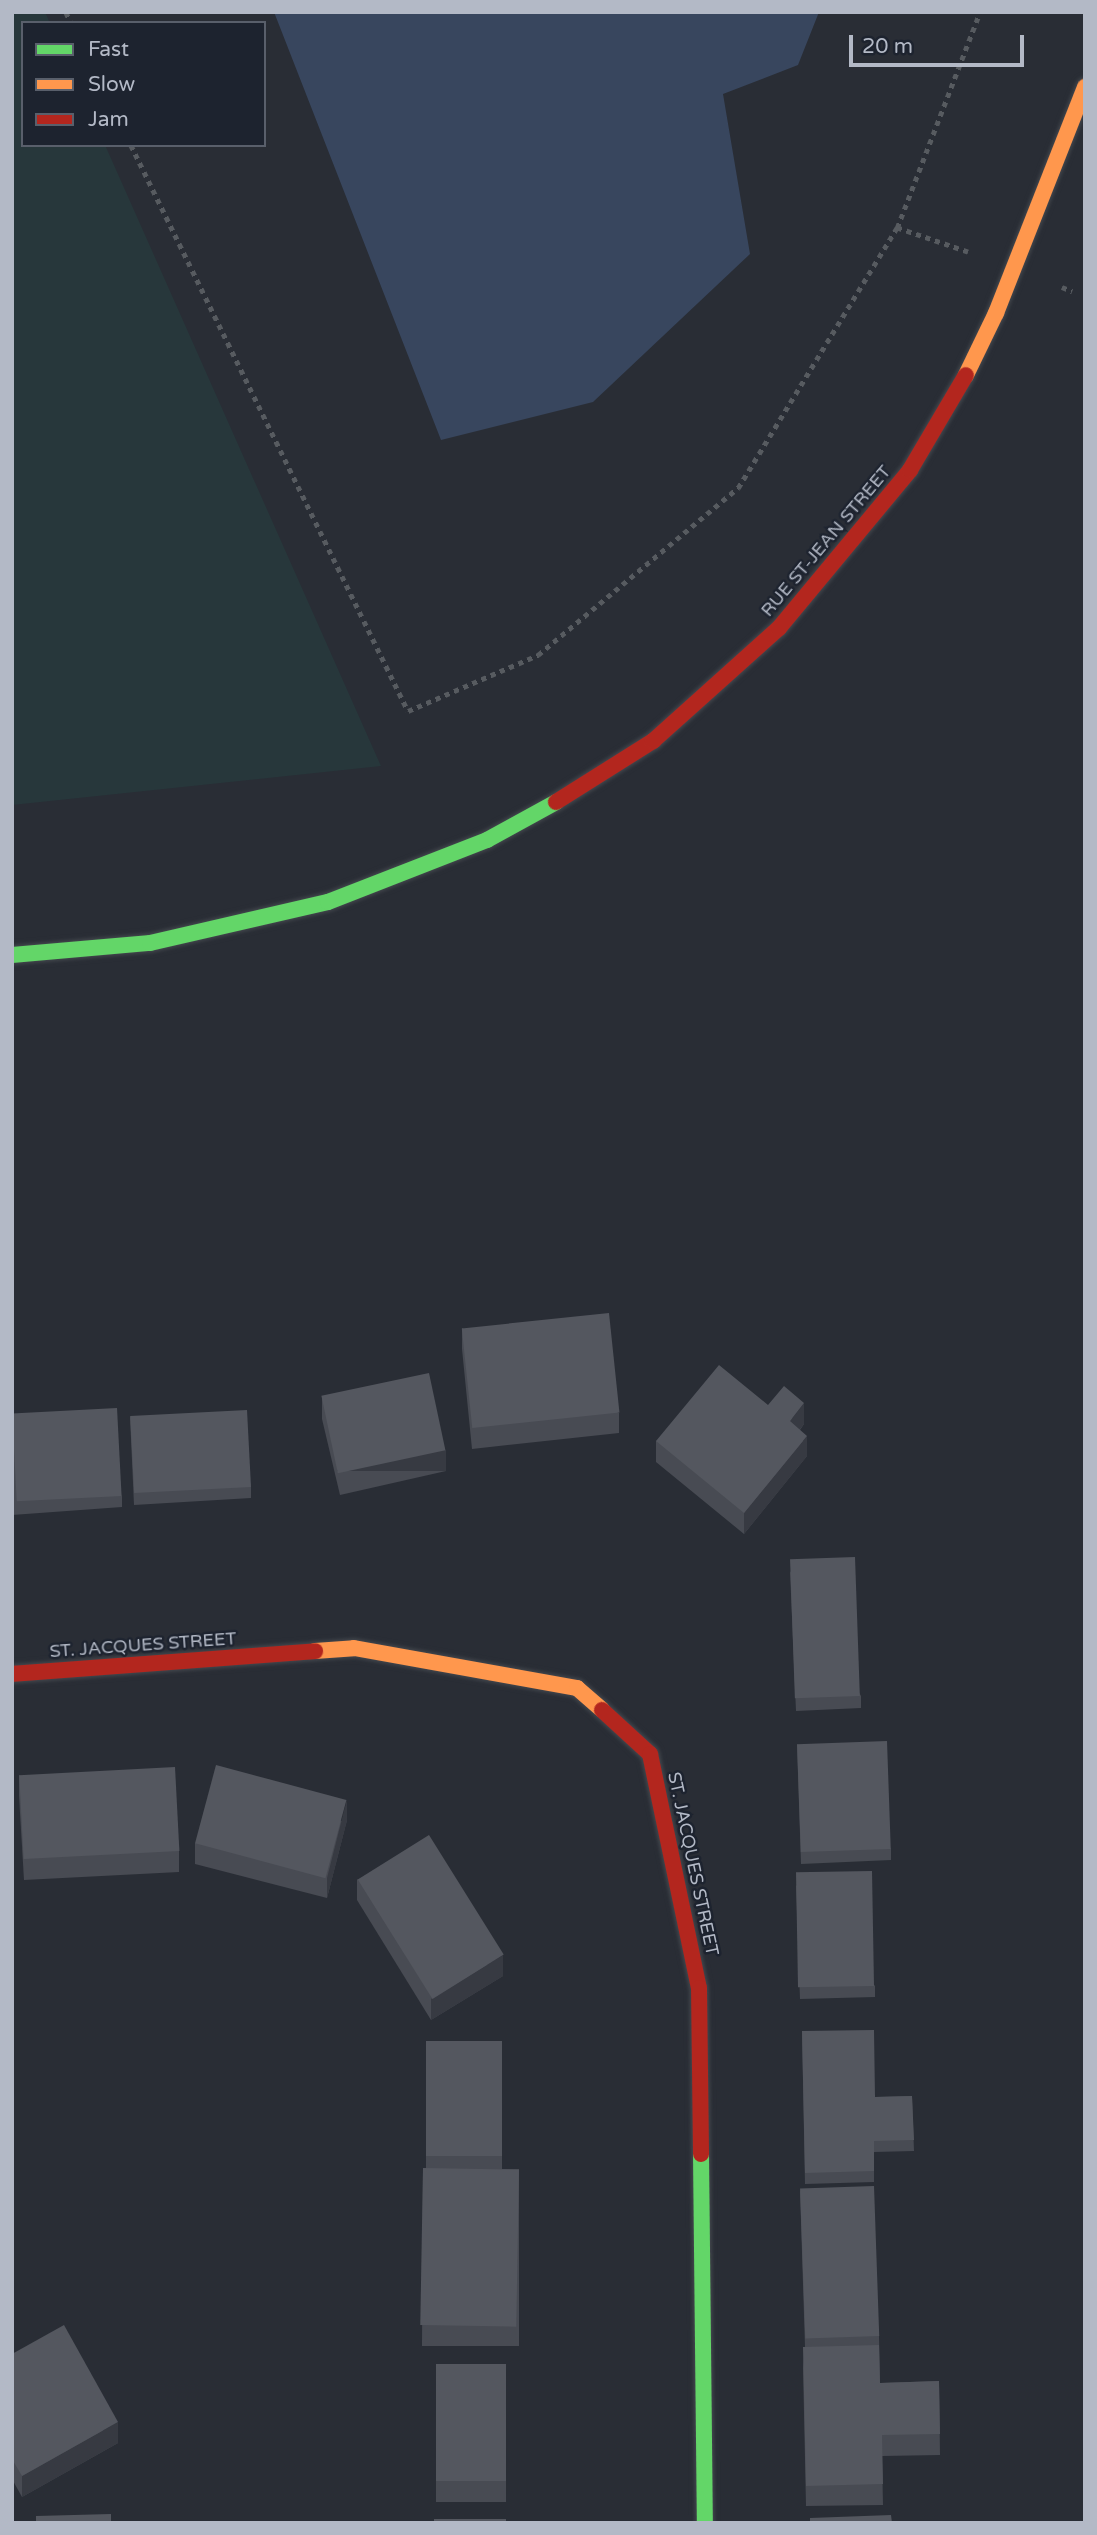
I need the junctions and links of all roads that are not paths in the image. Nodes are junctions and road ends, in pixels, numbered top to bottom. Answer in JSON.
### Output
{"nodes":[{"id":1,"x":1085,"y":87,"type":"edge"},
{"id":2,"x":12,"y":955,"type":"edge"},
{"id":3,"x":12,"y":1674,"type":"edge"},
{"id":4,"x":705,"y":2523,"type":"edge"}],
"edges":[{"from":1,"to":2,"type":"main road","name":"RUE ST-JEAN STREET"},
{"from":3,"to":4,"type":"main road","name":"ST. JACQUES STREET"}]}
